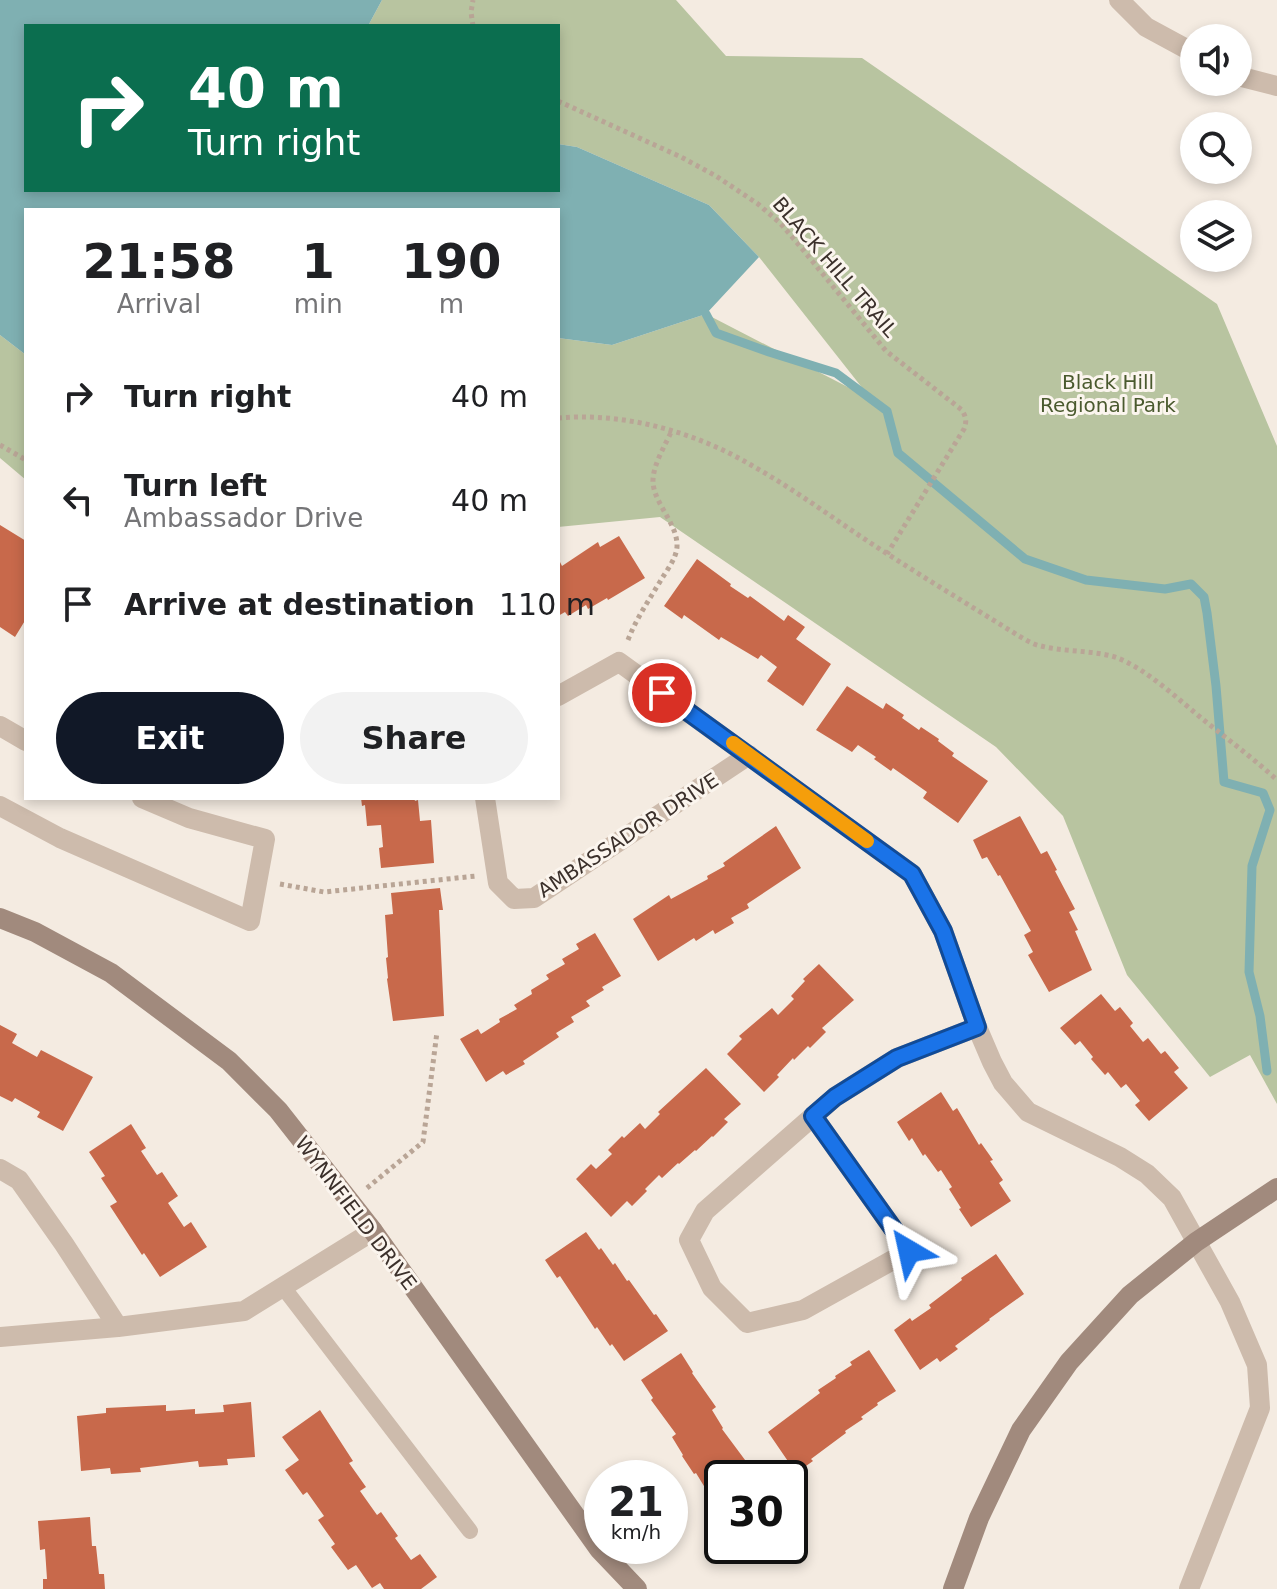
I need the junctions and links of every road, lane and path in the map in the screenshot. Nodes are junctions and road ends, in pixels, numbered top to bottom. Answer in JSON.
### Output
{"nodes":[{"id":1,"x":473,"y":0,"type":"edge"},
{"id":2,"x":1119,"y":0,"type":"edge"},
{"id":3,"x":473,"y":24,"type":"edge"},
{"id":4,"x":1180,"y":45,"type":"edge"},
{"id":5,"x":1252,"y":80,"type":"edge"},
{"id":6,"x":1277,"y":86,"type":"edge"},
{"id":7,"x":560,"y":102,"type":"edge"},
{"id":8,"x":560,"y":418,"type":"edge"},
{"id":9,"x":672,"y":430,"type":"junction"},
{"id":10,"x":0,"y":445,"type":"edge"},
{"id":11,"x":24,"y":459,"type":"edge"},
{"id":12,"x":887,"y":554,"type":"junction"},
{"id":13,"x":619,"y":662,"type":"junction"},
{"id":14,"x":560,"y":695,"type":"edge"},
{"id":15,"x":0,"y":726,"type":"edge"},
{"id":16,"x":24,"y":740,"type":"edge"},
{"id":17,"x":749,"y":755,"type":"junction"},
{"id":18,"x":1277,"y":780,"type":"edge"},
{"id":19,"x":147,"y":800,"type":"edge"},
{"id":20,"x":485,"y":800,"type":"edge"},
{"id":21,"x":0,"y":806,"type":"edge"},
{"id":22,"x":497,"y":874,"type":"junction"},
{"id":23,"x":257,"y":879,"type":"junction"},
{"id":24,"x":0,"y":918,"type":"edge"},
{"id":25,"x":977,"y":1027,"type":"junction"},
{"id":26,"x":437,"y":1032,"type":"dead end"},
{"id":27,"x":813,"y":1116,"type":"junction"},
{"id":28,"x":0,"y":1169,"type":"edge"},
{"id":29,"x":1277,"y":1188,"type":"edge"},
{"id":30,"x":350,"y":1202,"type":"junction"},
{"id":31,"x":373,"y":1231,"type":"junction"},
{"id":32,"x":1196,"y":1242,"type":"junction"},
{"id":33,"x":283,"y":1287,"type":"junction"},
{"id":34,"x":118,"y":1327,"type":"junction"},
{"id":35,"x":0,"y":1337,"type":"edge"},
{"id":36,"x":470,"y":1531,"type":"dead end"},
{"id":37,"x":637,"y":1589,"type":"edge"},
{"id":38,"x":953,"y":1589,"type":"edge"},
{"id":39,"x":1189,"y":1589,"type":"edge"}],
"edges":[{"from":1,"to":3,"type":"path"},
{"from":2,"to":4,"type":"street"},
{"from":5,"to":6,"type":"street"},
{"from":7,"to":12,"type":"path","name":"BLACK HILL TRAIL"},
{"from":8,"to":9,"type":"path"},
{"from":9,"to":12,"type":"path"},
{"from":9,"to":13,"type":"path"},
{"from":10,"to":11,"type":"path"},
{"from":12,"to":18,"type":"path"},
{"from":13,"to":14,"type":"street"},
{"from":13,"to":17,"type":"street"},
{"from":15,"to":16,"type":"street"},
{"from":17,"to":22,"type":"street","name":"AMBASSADOR DRIVE"},
{"from":17,"to":25,"type":"street"},
{"from":19,"to":23,"type":"street"},
{"from":20,"to":22,"type":"street"},
{"from":21,"to":23,"type":"street"},
{"from":22,"to":23,"type":"path"},
{"from":24,"to":30,"type":"street","name":"WYNNFIELD DRIVE"},
{"from":25,"to":27,"type":"street"},
{"from":25,"to":32,"type":"street"},
{"from":26,"to":30,"type":"path"},
{"from":27,"to":27,"type":"street"},
{"from":28,"to":34,"type":"street"},
{"from":29,"to":32,"type":"street"},
{"from":30,"to":31,"type":"street","name":"WYNNFIELD DRIVE"},
{"from":31,"to":33,"type":"street"},
{"from":31,"to":37,"type":"street","name":"WYNNFIELD DRIVE"},
{"from":32,"to":38,"type":"street"},
{"from":32,"to":39,"type":"street"},
{"from":33,"to":34,"type":"street"},
{"from":33,"to":36,"type":"lane"},
{"from":34,"to":35,"type":"street"}]}
